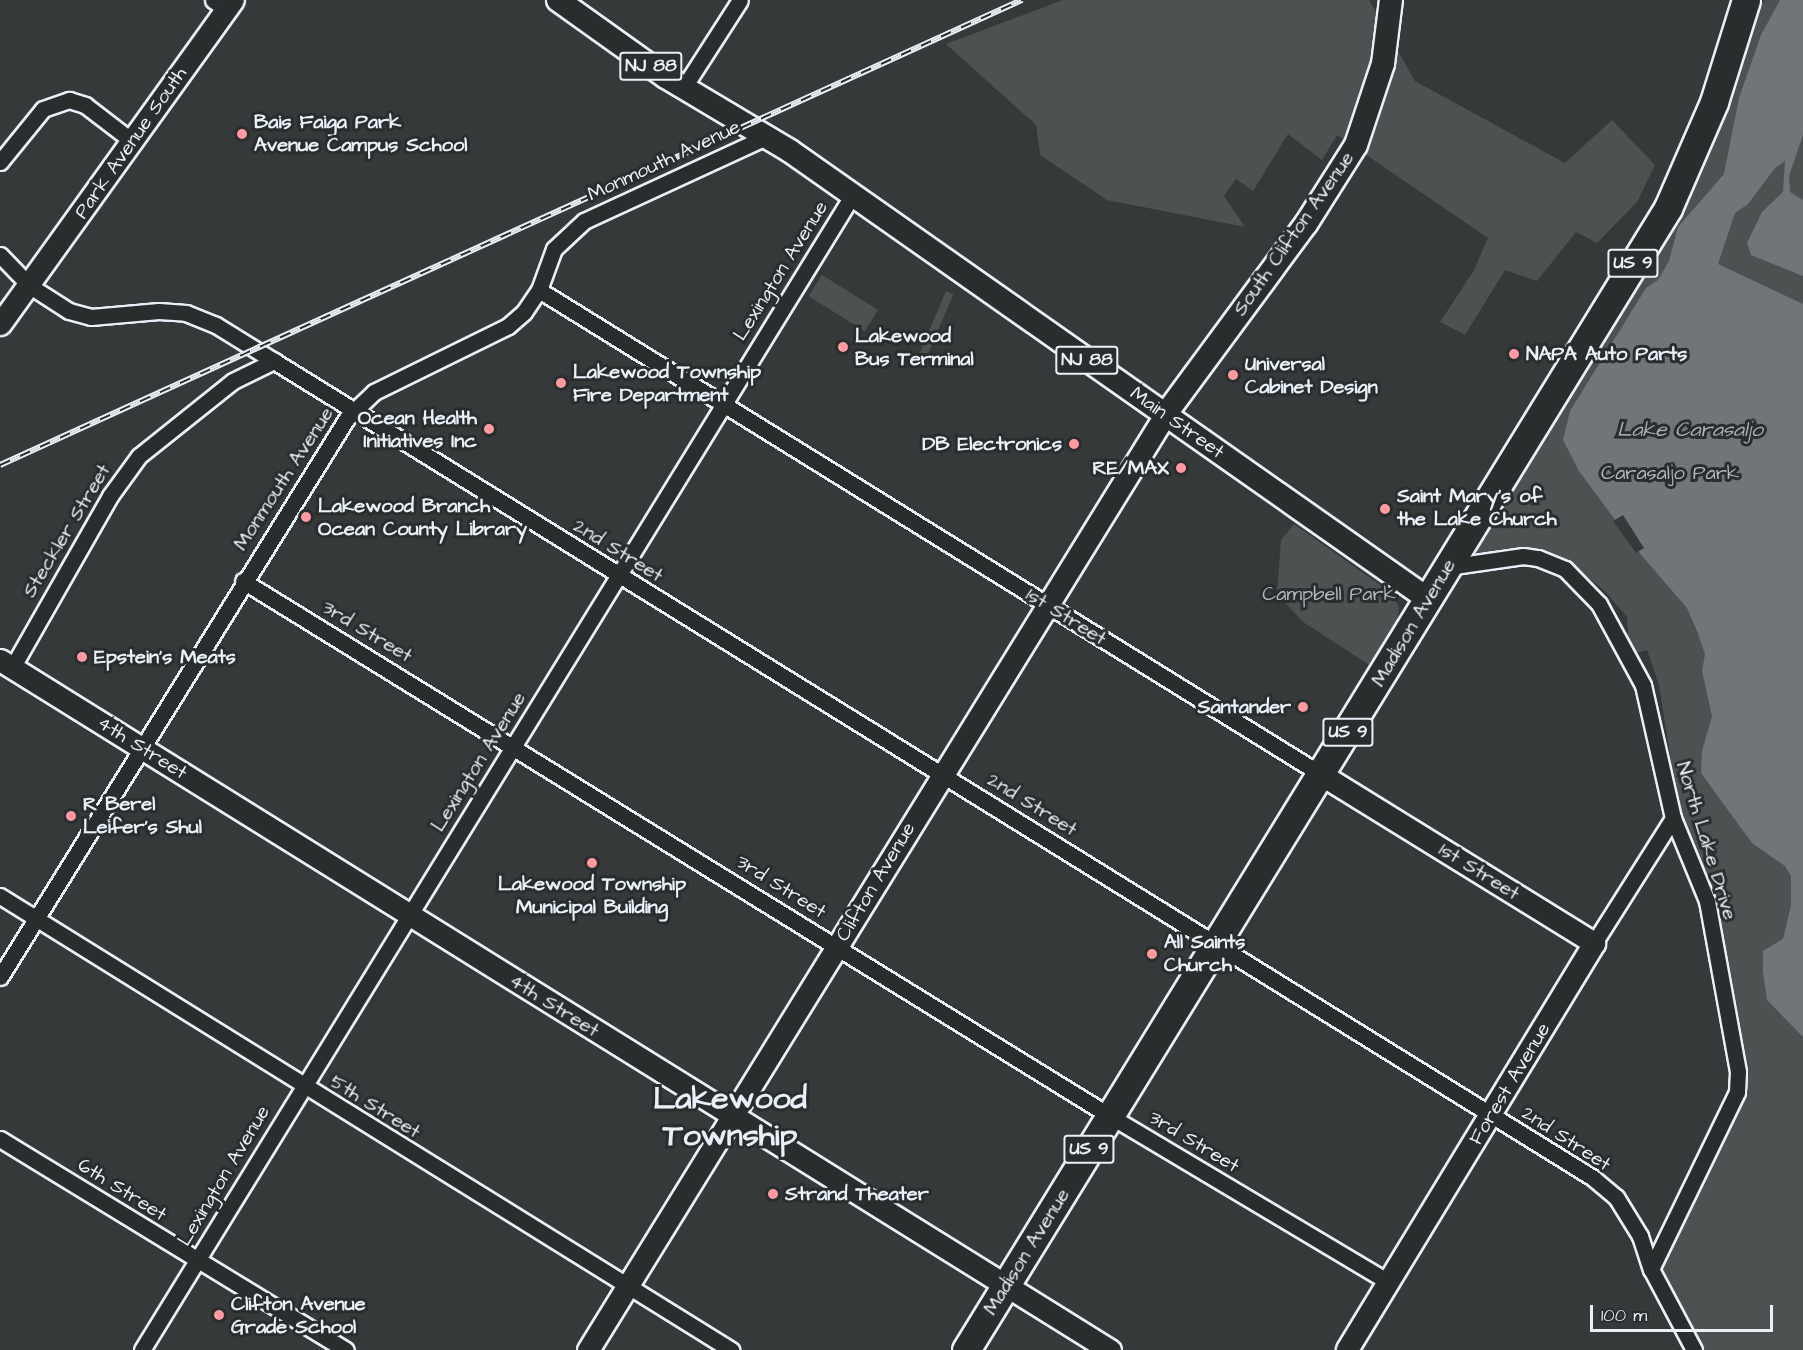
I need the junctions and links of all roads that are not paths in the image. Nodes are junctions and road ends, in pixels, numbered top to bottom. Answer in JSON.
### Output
{"nodes":[{"id":1,"x":558,"y":0,"type":"edge"},
{"id":2,"x":740,"y":0,"type":"edge"},
{"id":3,"x":1391,"y":0,"type":"edge"},
{"id":4,"x":1746,"y":0,"type":"edge"},
{"id":5,"x":224,"y":3,"type":"edge"},
{"id":6,"x":684,"y":87,"type":"junction"},
{"id":7,"x":768,"y":136,"type":"junction"},
{"id":8,"x":132,"y":141,"type":"junction"},
{"id":9,"x":0,"y":162,"type":"edge"},
{"id":10,"x":852,"y":196,"type":"junction"},
{"id":11,"x":0,"y":255,"type":"edge"},
{"id":12,"x":30,"y":286,"type":"junction"},
{"id":13,"x":539,"y":290,"type":"junction"},
{"id":14,"x":0,"y":324,"type":"edge"},
{"id":15,"x":274,"y":361,"type":"junction"},
{"id":16,"x":722,"y":405,"type":"junction"},
{"id":17,"x":353,"y":412,"type":"junction"},
{"id":18,"x":1165,"y":415,"type":"junction"},
{"id":19,"x":1447,"y":567,"type":"junction"},
{"id":20,"x":617,"y":575,"type":"junction"},
{"id":21,"x":243,"y":582,"type":"junction"},
{"id":22,"x":1428,"y":599,"type":"junction"},
{"id":23,"x":1047,"y":604,"type":"junction"},
{"id":24,"x":6,"y":664,"type":"edge"},
{"id":25,"x":514,"y":746,"type":"junction"},
{"id":26,"x":142,"y":748,"type":"junction"},
{"id":27,"x":941,"y":774,"type":"junction"},
{"id":28,"x":1322,"y":775,"type":"junction"},
{"id":29,"x":1673,"y":818,"type":"junction"},
{"id":30,"x":0,"y":896,"type":"edge"},
{"id":31,"x":409,"y":915,"type":"junction"},
{"id":32,"x":36,"y":919,"type":"junction"},
{"id":33,"x":1594,"y":943,"type":"junction"},
{"id":34,"x":1215,"y":945,"type":"junction"},
{"id":35,"x":837,"y":946,"type":"junction"},
{"id":36,"x":0,"y":976,"type":"edge"},
{"id":37,"x":303,"y":1087,"type":"junction"},
{"id":38,"x":1110,"y":1116,"type":"junction"},
{"id":39,"x":1491,"y":1116,"type":"junction"},
{"id":40,"x":731,"y":1118,"type":"junction"},
{"id":41,"x":0,"y":1139,"type":"edge"},
{"id":42,"x":197,"y":1260,"type":"junction"},
{"id":43,"x":1651,"y":1269,"type":"junction"},
{"id":44,"x":1389,"y":1282,"type":"junction"},
{"id":45,"x":627,"y":1286,"type":"junction"},
{"id":46,"x":1005,"y":1288,"type":"junction"},
{"id":47,"x":142,"y":1350,"type":"edge"},
{"id":48,"x":346,"y":1350,"type":"edge"},
{"id":49,"x":588,"y":1350,"type":"edge"},
{"id":50,"x":731,"y":1350,"type":"edge"},
{"id":51,"x":966,"y":1350,"type":"edge"},
{"id":52,"x":1110,"y":1350,"type":"edge"},
{"id":53,"x":1347,"y":1350,"type":"edge"},
{"id":54,"x":1694,"y":1350,"type":"edge"}],
"edges":[{"from":1,"to":6,"type":"main road","number":"NJ 88"},
{"from":2,"to":6,"type":"street"},
{"from":3,"to":18,"type":"main road","name":"South Clifton Avenue"},
{"from":4,"to":19,"type":"highway","name":"Madison Avenue","number":"US 9"},
{"from":5,"to":8,"type":"street","name":"Park Avenue South"},
{"from":6,"to":7,"type":"main road","name":"Main Street","number":"NJ 88"},
{"from":7,"to":10,"type":"main road","name":"Main Street","number":"NJ 88"},
{"from":7,"to":13,"type":"street","name":"Monmouth Avenue"},
{"from":8,"to":9,"type":"street"},
{"from":8,"to":12,"type":"street","name":"Park Avenue South"},
{"from":10,"to":16,"type":"street","name":"Lexington Avenue"},
{"from":10,"to":18,"type":"main road","name":"Main Street","number":"NJ 88"},
{"from":11,"to":12,"type":"street"},
{"from":12,"to":14,"type":"street","name":"Park Avenue South"},
{"from":12,"to":15,"type":"street"},
{"from":13,"to":16,"type":"street","name":"1st Street"},
{"from":13,"to":17,"type":"street","name":"Monmouth Avenue"},
{"from":15,"to":17,"type":"street"},
{"from":15,"to":24,"type":"street","name":"Steckler Street"},
{"from":16,"to":20,"type":"street","name":"Lexington Avenue"},
{"from":16,"to":23,"type":"street","name":"1st Street"},
{"from":17,"to":20,"type":"street","name":"2nd Street"},
{"from":17,"to":21,"type":"street","name":"Monmouth Avenue"},
{"from":18,"to":22,"type":"main road","name":"Main Street","number":"NJ 88"},
{"from":18,"to":23,"type":"street","name":"Clifton Avenue"},
{"from":19,"to":22,"type":"highway","name":"Madison Avenue","number":"US 9"},
{"from":19,"to":29,"type":"street","name":"North Lake Drive"},
{"from":20,"to":25,"type":"street","name":"Lexington Avenue"},
{"from":20,"to":27,"type":"street","name":"2nd Street"},
{"from":21,"to":25,"type":"street","name":"3rd Street"},
{"from":21,"to":26,"type":"street","name":"Monmouth Avenue"},
{"from":22,"to":28,"type":"highway","name":"Madison Avenue","number":"US 9"},
{"from":23,"to":27,"type":"street","name":"Clifton Avenue"},
{"from":23,"to":28,"type":"street","name":"1st Street"},
{"from":24,"to":26,"type":"street","name":"4th Street"},
{"from":25,"to":31,"type":"street","name":"Lexington Avenue"},
{"from":25,"to":35,"type":"street","name":"3rd Street"},
{"from":26,"to":31,"type":"street","name":"4th Street"},
{"from":26,"to":32,"type":"street","name":"Monmouth Avenue"},
{"from":27,"to":34,"type":"street","name":"2nd Street"},
{"from":27,"to":35,"type":"street","name":"Clifton Avenue"},
{"from":28,"to":33,"type":"street","name":"1st Street"},
{"from":28,"to":34,"type":"highway","name":"Madison Avenue","number":"US 9"},
{"from":29,"to":33,"type":"street","name":"Forest Avenue"},
{"from":29,"to":43,"type":"street","name":"North Lake Drive"},
{"from":30,"to":32,"type":"street","name":"5th Street"},
{"from":31,"to":37,"type":"street","name":"Lexington Avenue"},
{"from":31,"to":40,"type":"street","name":"4th Street"},
{"from":32,"to":36,"type":"street","name":"Monmouth Avenue"},
{"from":32,"to":37,"type":"street","name":"5th Street"},
{"from":33,"to":39,"type":"street","name":"Forest Avenue"},
{"from":34,"to":38,"type":"highway","name":"Madison Avenue","number":"US 9"},
{"from":34,"to":39,"type":"street","name":"2nd Street"},
{"from":35,"to":38,"type":"street","name":"3rd Street"},
{"from":35,"to":40,"type":"street","name":"Clifton Avenue"},
{"from":37,"to":42,"type":"street","name":"Lexington Avenue"},
{"from":37,"to":45,"type":"street","name":"5th Street"},
{"from":38,"to":44,"type":"street","name":"3rd Street"},
{"from":38,"to":46,"type":"highway","name":"Madison Avenue","number":"US 9"},
{"from":39,"to":43,"type":"street","name":"2nd Street"},
{"from":39,"to":44,"type":"street","name":"Forest Avenue"},
{"from":40,"to":45,"type":"street","name":"Clifton Avenue"},
{"from":40,"to":46,"type":"street","name":"4th Street"},
{"from":41,"to":42,"type":"street","name":"6th Street"},
{"from":42,"to":47,"type":"street","name":"Lexington Avenue"},
{"from":42,"to":48,"type":"street","name":"6th Street"},
{"from":43,"to":54,"type":"street"},
{"from":44,"to":53,"type":"street","name":"Forest Avenue"},
{"from":45,"to":49,"type":"street","name":"Clifton Avenue"},
{"from":45,"to":50,"type":"street","name":"5th Street"},
{"from":46,"to":51,"type":"highway","name":"Madison Avenue","number":"US 9"},
{"from":46,"to":52,"type":"street","name":"4th Street"}]}
